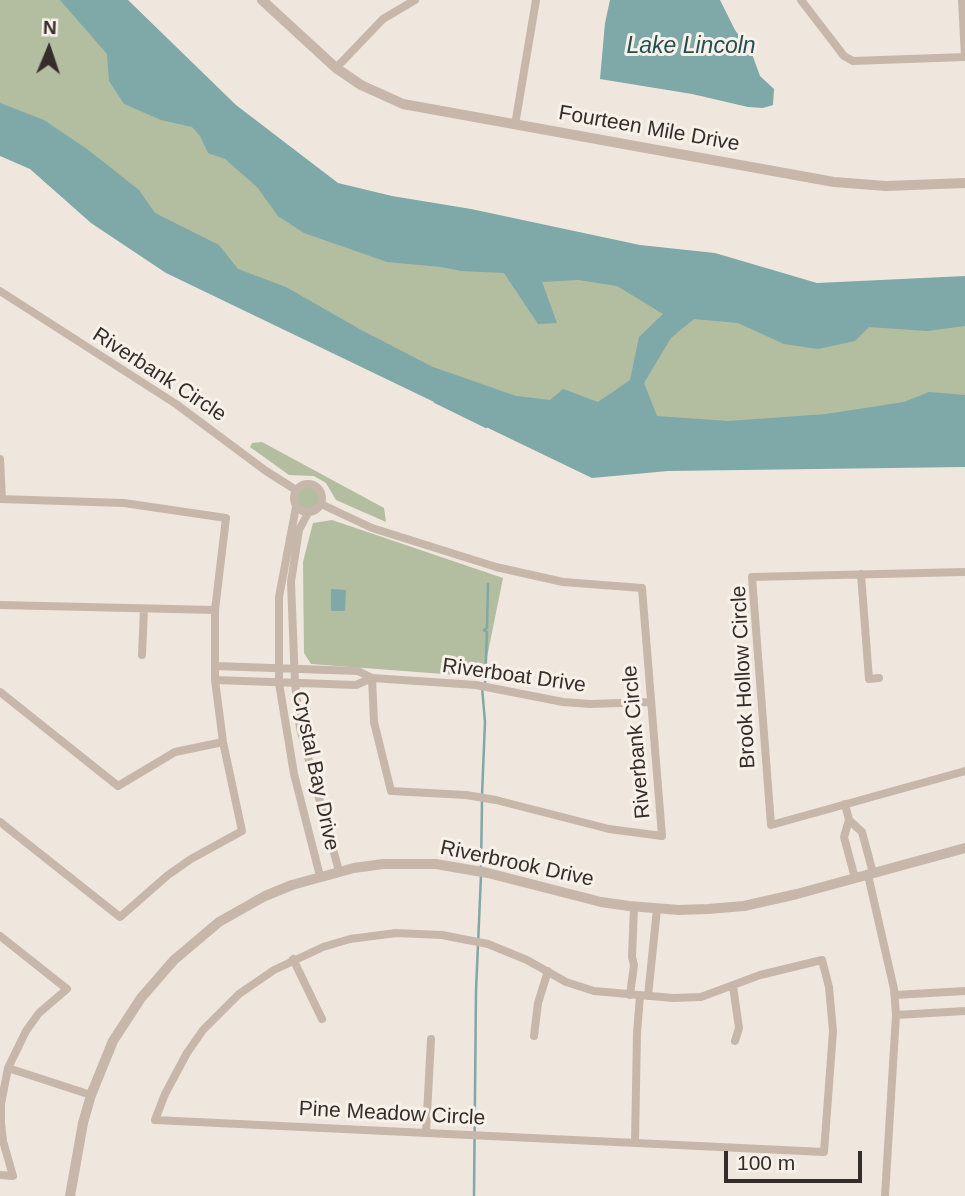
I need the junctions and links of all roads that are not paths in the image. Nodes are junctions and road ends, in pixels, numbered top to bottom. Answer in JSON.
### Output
{"nodes":[{"id":1,"x":262,"y":0,"type":"edge"},
{"id":2,"x":415,"y":0,"type":"edge"},
{"id":3,"x":536,"y":0,"type":"edge"},
{"id":4,"x":801,"y":0,"type":"edge"},
{"id":5,"x":962,"y":0,"type":"edge"},
{"id":6,"x":965,"y":57,"type":"edge"},
{"id":7,"x":336,"y":68,"type":"junction"},
{"id":8,"x":515,"y":125,"type":"junction"},
{"id":9,"x":965,"y":183,"type":"edge"},
{"id":10,"x":0,"y":291,"type":"edge"},
{"id":11,"x":0,"y":459,"type":"edge"},
{"id":12,"x":296,"y":490,"type":"junction"},
{"id":13,"x":1,"y":499,"type":"edge"},
{"id":14,"x":321,"y":504,"type":"junction"},
{"id":15,"x":296,"y":507,"type":"junction"},
{"id":16,"x":308,"y":513,"type":"junction"},
{"id":17,"x":965,"y":572,"type":"edge"},
{"id":18,"x":861,"y":574,"type":"junction"},
{"id":19,"x":0,"y":605,"type":"edge"},
{"id":20,"x":144,"y":608,"type":"junction"},
{"id":21,"x":215,"y":610,"type":"junction"},
{"id":22,"x":142,"y":655,"type":"dead end"},
{"id":23,"x":215,"y":666,"type":"junction"},
{"id":24,"x":279,"y":668,"type":"junction"},
{"id":25,"x":295,"y":668,"type":"junction"},
{"id":26,"x":372,"y":678,"type":"junction"},
{"id":27,"x":879,"y":678,"type":"dead end"},
{"id":28,"x":215,"y":680,"type":"junction"},
{"id":29,"x":279,"y":683,"type":"junction"},
{"id":30,"x":295,"y":684,"type":"junction"},
{"id":31,"x":0,"y":692,"type":"edge"},
{"id":32,"x":651,"y":702,"type":"junction"},
{"id":33,"x":223,"y":742,"type":"junction"},
{"id":34,"x":965,"y":771,"type":"edge"},
{"id":35,"x":845,"y":804,"type":"junction"},
{"id":36,"x":849,"y":820,"type":"junction"},
{"id":37,"x":0,"y":822,"type":"edge"},
{"id":38,"x":965,"y":848,"type":"edge"},
{"id":39,"x":339,"y":871,"type":"junction"},
{"id":40,"x":871,"y":874,"type":"junction"},
{"id":41,"x":320,"y":876,"type":"junction"},
{"id":42,"x":855,"y":878,"type":"junction"},
{"id":43,"x":634,"y":907,"type":"junction"},
{"id":44,"x":657,"y":909,"type":"junction"},
{"id":45,"x":0,"y":937,"type":"edge"},
{"id":46,"x":293,"y":959,"type":"junction"},
{"id":47,"x":634,"y":968,"type":"junction"},
{"id":48,"x":651,"y":970,"type":"junction"},
{"id":49,"x":548,"y":971,"type":"junction"},
{"id":50,"x":733,"y":986,"type":"junction"},
{"id":51,"x":965,"y":991,"type":"edge"},
{"id":52,"x":630,"y":995,"type":"junction"},
{"id":53,"x":895,"y":995,"type":"junction"},
{"id":54,"x":644,"y":996,"type":"junction"},
{"id":55,"x":965,"y":1011,"type":"edge"},
{"id":56,"x":896,"y":1015,"type":"junction"},
{"id":57,"x":322,"y":1019,"type":"dead end"},
{"id":58,"x":534,"y":1036,"type":"dead end"},
{"id":59,"x":430,"y":1039,"type":"dead end"},
{"id":60,"x":735,"y":1041,"type":"dead end"},
{"id":61,"x":8,"y":1068,"type":"junction"},
{"id":62,"x":91,"y":1095,"type":"junction"},
{"id":63,"x":426,"y":1133,"type":"junction"},
{"id":64,"x":635,"y":1143,"type":"junction"},
{"id":65,"x":0,"y":1175,"type":"edge"},
{"id":66,"x":70,"y":1196,"type":"edge"},
{"id":67,"x":885,"y":1196,"type":"edge"}],
"edges":[{"from":1,"to":7,"type":"street","name":"Fourteen Mile Drive"},
{"from":2,"to":7,"type":"street"},
{"from":3,"to":8,"type":"street"},
{"from":4,"to":6,"type":"street"},
{"from":5,"to":6,"type":"street"},
{"from":7,"to":8,"type":"street","name":"Fourteen Mile Drive"},
{"from":8,"to":9,"type":"street","name":"Fourteen Mile Drive"},
{"from":10,"to":12,"type":"street","name":"Riverbank Circle"},
{"from":11,"to":13,"type":"street"},
{"from":12,"to":14,"type":"street"},
{"from":12,"to":15,"type":"street"},
{"from":13,"to":21,"type":"street"},
{"from":14,"to":16,"type":"street"},
{"from":14,"to":32,"type":"street","name":"Riverbank Circle"},
{"from":15,"to":16,"type":"street"},
{"from":15,"to":24,"type":"street","name":"Crystal Bay Drive"},
{"from":16,"to":25,"type":"street","name":"Crystal Bay Drive"},
{"from":17,"to":18,"type":"street","name":"Brook Hollow Circle"},
{"from":18,"to":27,"type":"street"},
{"from":18,"to":35,"type":"street","name":"Brook Hollow Circle"},
{"from":19,"to":20,"type":"street"},
{"from":20,"to":21,"type":"street"},
{"from":20,"to":22,"type":"street"},
{"from":21,"to":23,"type":"street"},
{"from":23,"to":24,"type":"street"},
{"from":23,"to":28,"type":"street"},
{"from":24,"to":25,"type":"street"},
{"from":24,"to":29,"type":"street","name":"Crystal Bay Drive"},
{"from":25,"to":26,"type":"street"},
{"from":25,"to":30,"type":"street","name":"Crystal Bay Drive"},
{"from":26,"to":30,"type":"street"},
{"from":26,"to":32,"type":"street","name":"Riverboat Drive"},
{"from":26,"to":32,"type":"street","name":"Riverbank Circle"},
{"from":28,"to":29,"type":"street"},
{"from":28,"to":33,"type":"street"},
{"from":29,"to":30,"type":"street"},
{"from":29,"to":41,"type":"street","name":"Crystal Bay Drive"},
{"from":30,"to":39,"type":"street","name":"Crystal Bay Drive"},
{"from":31,"to":33,"type":"street"},
{"from":33,"to":37,"type":"street"},
{"from":34,"to":35,"type":"street","name":"Brook Hollow Circle"},
{"from":35,"to":36,"type":"street"},
{"from":36,"to":40,"type":"street"},
{"from":36,"to":42,"type":"street"},
{"from":38,"to":40,"type":"street","name":"Riverbrook Drive"},
{"from":39,"to":41,"type":"street","name":"Riverbrook Drive"},
{"from":39,"to":43,"type":"street","name":"Riverbrook Drive"},
{"from":40,"to":42,"type":"street","name":"Riverbrook Drive"},
{"from":40,"to":53,"type":"street"},
{"from":41,"to":62,"type":"street","name":"Riverbrook Drive"},
{"from":42,"to":44,"type":"street","name":"Riverbrook Drive"},
{"from":43,"to":44,"type":"street","name":"Riverbrook Drive"},
{"from":43,"to":47,"type":"street"},
{"from":44,"to":48,"type":"street"},
{"from":45,"to":61,"type":"street"},
{"from":46,"to":49,"type":"street","name":"Pine Meadow Circle"},
{"from":46,"to":57,"type":"street"},
{"from":46,"to":63,"type":"street","name":"Pine Meadow Circle"},
{"from":47,"to":48,"type":"street"},
{"from":47,"to":52,"type":"street"},
{"from":48,"to":54,"type":"street"},
{"from":49,"to":52,"type":"street","name":"Pine Meadow Circle"},
{"from":49,"to":58,"type":"street"},
{"from":50,"to":54,"type":"street","name":"Pine Meadow Circle"},
{"from":50,"to":60,"type":"street"},
{"from":50,"to":64,"type":"street","name":"Pine Meadow Circle"},
{"from":51,"to":53,"type":"street"},
{"from":52,"to":54,"type":"street","name":"Pine Meadow Circle"},
{"from":53,"to":56,"type":"street"},
{"from":54,"to":64,"type":"street"},
{"from":55,"to":56,"type":"street"},
{"from":56,"to":67,"type":"street"},
{"from":59,"to":63,"type":"street"},
{"from":61,"to":62,"type":"street"},
{"from":61,"to":65,"type":"street"},
{"from":62,"to":66,"type":"street","name":"Riverbrook Drive"},
{"from":63,"to":64,"type":"street","name":"Pine Meadow Circle"}]}
